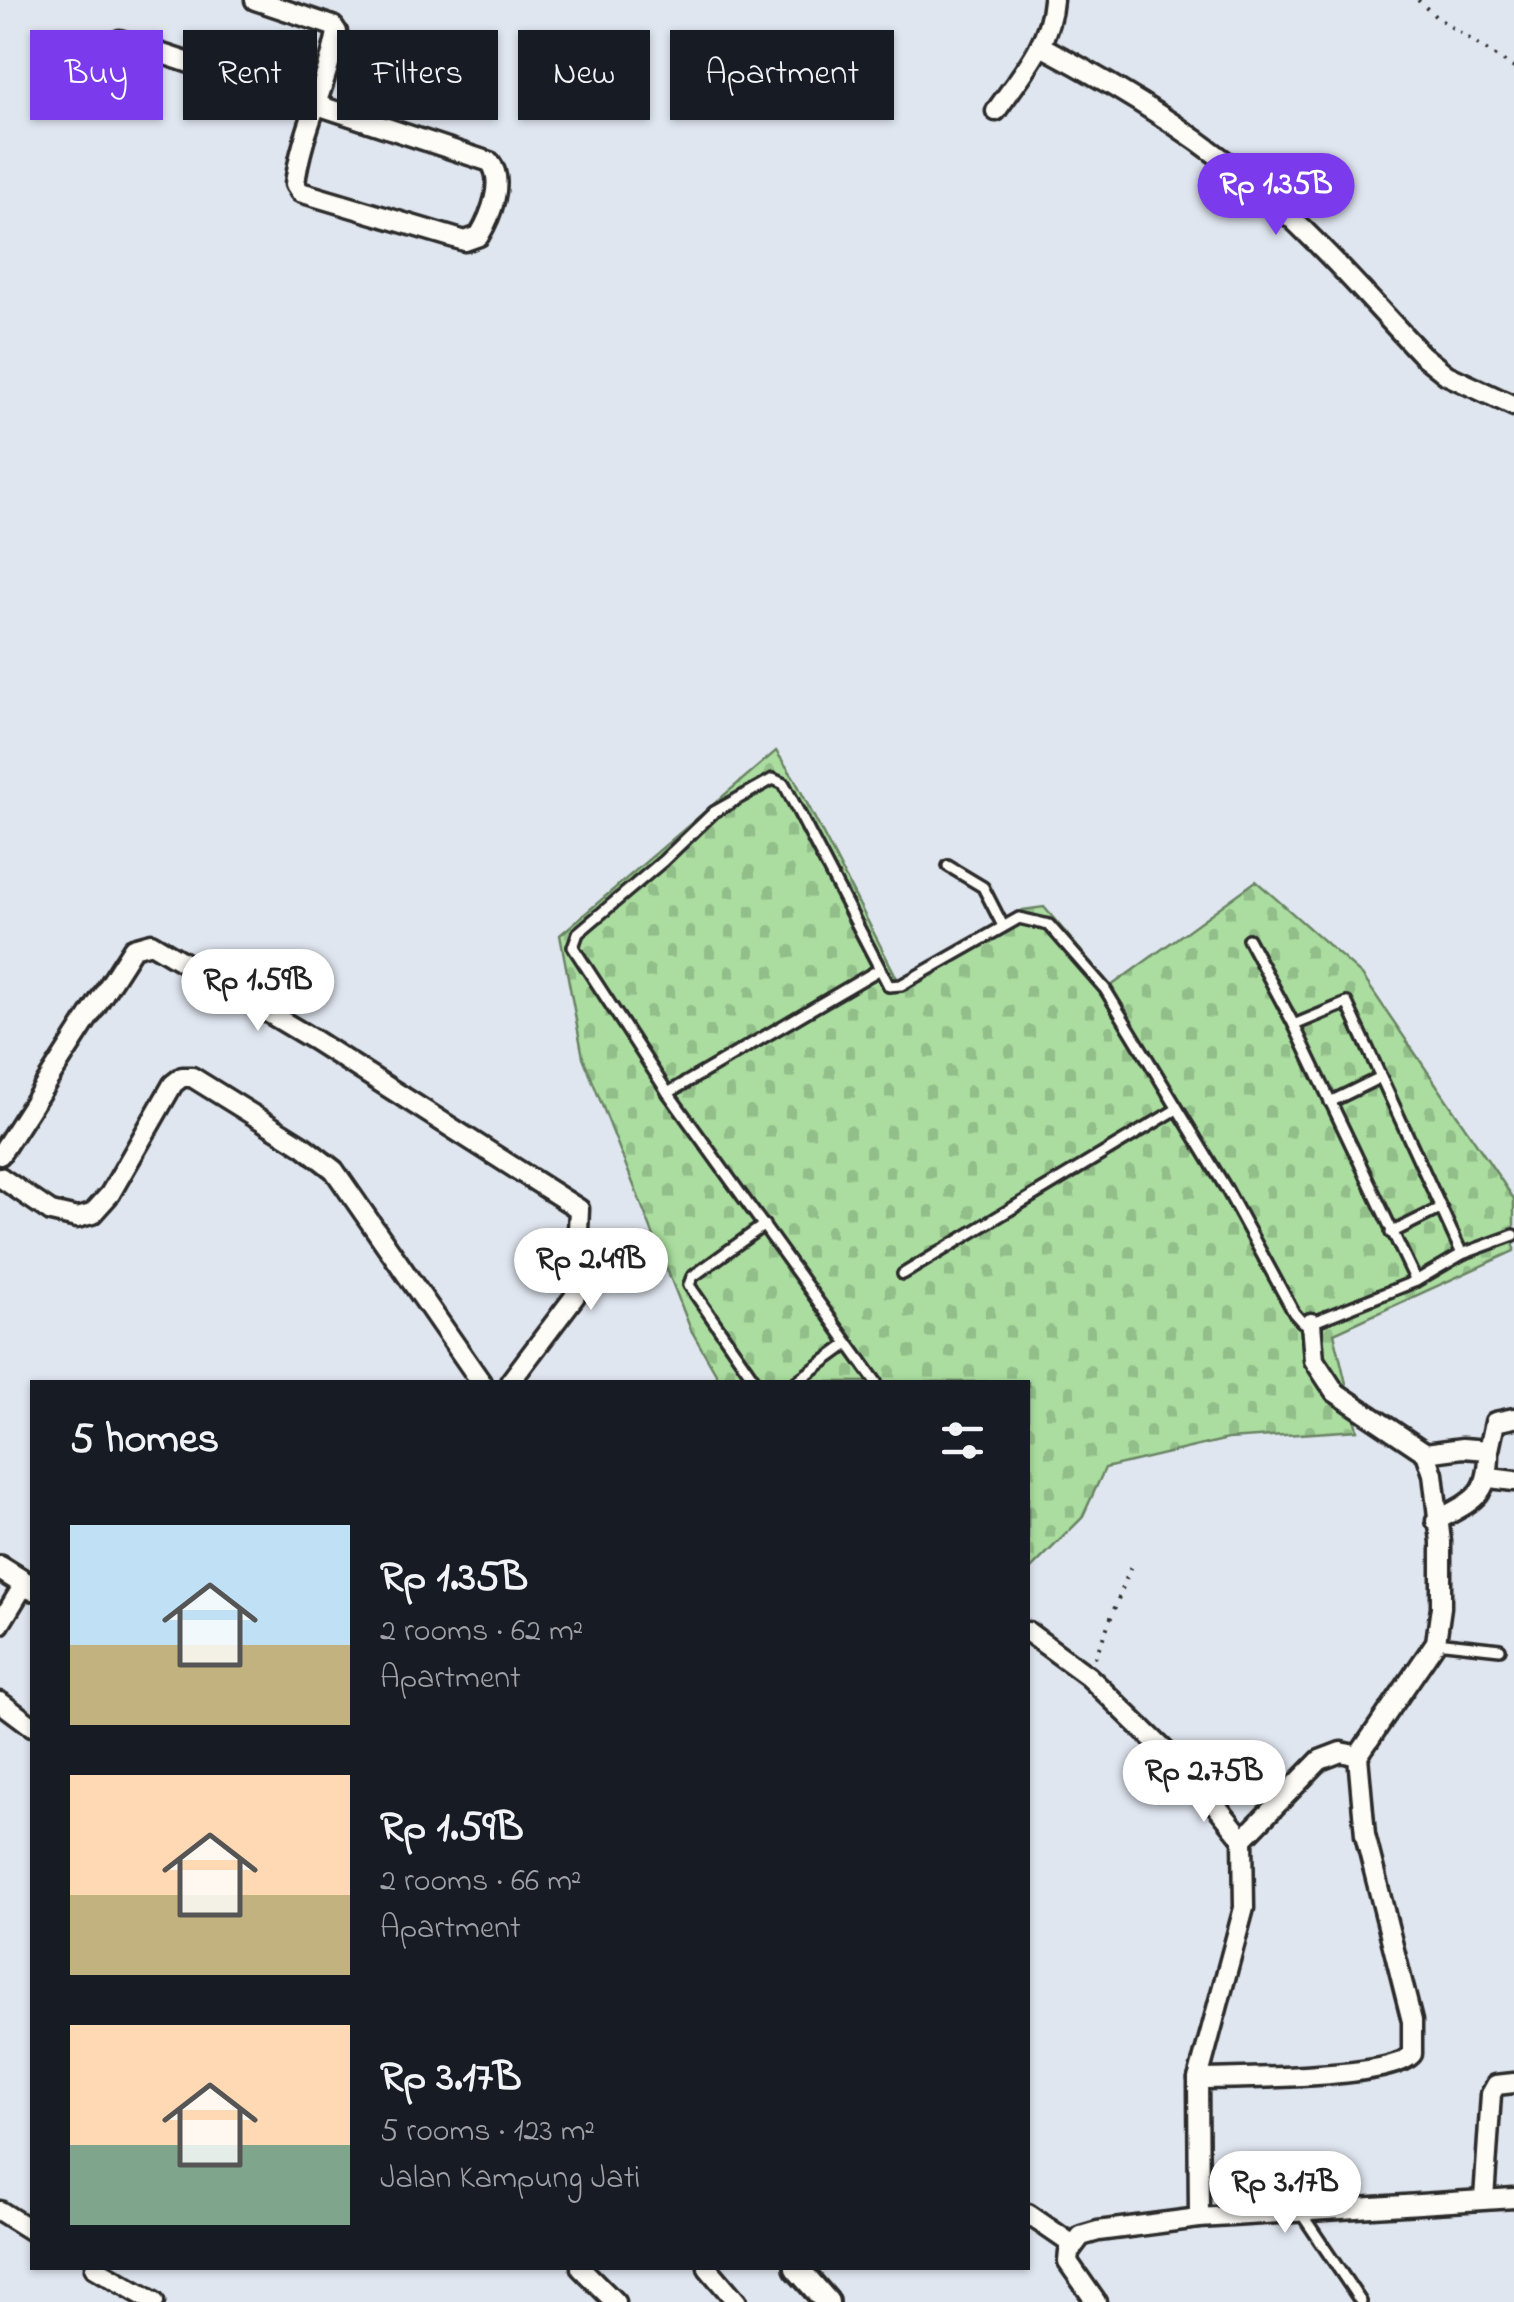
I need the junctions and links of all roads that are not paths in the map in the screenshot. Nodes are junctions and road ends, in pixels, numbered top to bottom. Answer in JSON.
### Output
{"nodes":[{"id":1,"x":255,"y":0,"type":"edge"},
{"id":2,"x":1053,"y":0,"type":"edge"},
{"id":3,"x":1041,"y":46,"type":"junction"},
{"id":4,"x":317,"y":103,"type":"edge"},
{"id":5,"x":316,"y":106,"type":"joint"},
{"id":6,"x":996,"y":111,"type":"dead end"},
{"id":7,"x":1514,"y":406,"type":"edge"},
{"id":8,"x":948,"y":866,"type":"dead end"},
{"id":9,"x":1003,"y":926,"type":"junction"},
{"id":10,"x":1248,"y":938,"type":"dead end"},
{"id":11,"x":880,"y":970,"type":"junction"},
{"id":12,"x":1294,"y":1025,"type":"junction"},
{"id":13,"x":1381,"y":1077,"type":"junction"},
{"id":14,"x":668,"y":1093,"type":"junction"},
{"id":15,"x":1330,"y":1102,"type":"junction"},
{"id":16,"x":1177,"y":1109,"type":"junction"},
{"id":17,"x":0,"y":1155,"type":"edge"},
{"id":18,"x":0,"y":1177,"type":"edge"},
{"id":19,"x":1440,"y":1208,"type":"junction"},
{"id":20,"x":764,"y":1225,"type":"junction"},
{"id":21,"x":1391,"y":1233,"type":"junction"},
{"id":22,"x":1514,"y":1235,"type":"edge"},
{"id":23,"x":1462,"y":1254,"type":"junction"},
{"id":24,"x":902,"y":1274,"type":"dead end"},
{"id":25,"x":1416,"y":1281,"type":"junction"},
{"id":26,"x":1311,"y":1323,"type":"junction"},
{"id":27,"x":848,"y":1344,"type":"junction"},
{"id":28,"x":481,"y":1380,"type":"edge"},
{"id":29,"x":512,"y":1380,"type":"edge"},
{"id":30,"x":755,"y":1380,"type":"edge"},
{"id":31,"x":799,"y":1380,"type":"edge"},
{"id":32,"x":875,"y":1380,"type":"edge"},
{"id":33,"x":1514,"y":1418,"type":"edge"},
{"id":34,"x":1489,"y":1450,"type":"junction"},
{"id":35,"x":1426,"y":1453,"type":"junction"},
{"id":36,"x":1490,"y":1478,"type":"junction"},
{"id":37,"x":1514,"y":1481,"type":"edge"},
{"id":38,"x":1436,"y":1521,"type":"junction"},
{"id":39,"x":0,"y":1568,"type":"edge"},
{"id":40,"x":29,"y":1586,"type":"edge"},
{"id":41,"x":0,"y":1624,"type":"edge"},
{"id":42,"x":1030,"y":1633,"type":"edge"},
{"id":43,"x":1436,"y":1642,"type":"junction"},
{"id":44,"x":1500,"y":1649,"type":"dead end"},
{"id":45,"x":0,"y":1702,"type":"edge"},
{"id":46,"x":30,"y":1724,"type":"edge"},
{"id":47,"x":1358,"y":1756,"type":"junction"},
{"id":48,"x":1243,"y":1839,"type":"junction"},
{"id":49,"x":1198,"y":2079,"type":"junction"},
{"id":50,"x":1514,"y":2083,"type":"edge"},
{"id":51,"x":1514,"y":2198,"type":"edge"},
{"id":52,"x":1484,"y":2199,"type":"junction"},
{"id":53,"x":1299,"y":2211,"type":"junction"},
{"id":54,"x":0,"y":2212,"type":"edge"},
{"id":55,"x":1030,"y":2215,"type":"edge"},
{"id":56,"x":1199,"y":2218,"type":"junction"},
{"id":57,"x":30,"y":2229,"type":"edge"},
{"id":58,"x":1073,"y":2246,"type":"junction"},
{"id":59,"x":98,"y":2270,"type":"edge"},
{"id":60,"x":583,"y":2270,"type":"edge"},
{"id":61,"x":710,"y":2270,"type":"edge"},
{"id":62,"x":798,"y":2270,"type":"edge"},
{"id":63,"x":154,"y":2302,"type":"edge"},
{"id":64,"x":614,"y":2302,"type":"edge"},
{"id":65,"x":737,"y":2302,"type":"edge"},
{"id":66,"x":827,"y":2302,"type":"edge"},
{"id":67,"x":1096,"y":2302,"type":"edge"},
{"id":68,"x":1360,"y":2302,"type":"edge"}],
"edges":[{"from":1,"to":4,"type":"street"},
{"from":2,"to":3,"type":"street"},
{"from":3,"to":6,"type":"street"},
{"from":3,"to":7,"type":"street"},
{"from":5,"to":5,"type":"street"},
{"from":8,"to":9,"type":"lane"},
{"from":9,"to":11,"type":"lane"},
{"from":9,"to":16,"type":"lane"},
{"from":10,"to":12,"type":"lane"},
{"from":11,"to":14,"type":"lane"},
{"from":11,"to":14,"type":"lane"},
{"from":12,"to":13,"type":"lane"},
{"from":12,"to":15,"type":"lane"},
{"from":13,"to":15,"type":"lane"},
{"from":13,"to":19,"type":"lane"},
{"from":14,"to":20,"type":"lane"},
{"from":15,"to":21,"type":"lane"},
{"from":16,"to":24,"type":"lane"},
{"from":16,"to":26,"type":"lane"},
{"from":17,"to":29,"type":"street"},
{"from":18,"to":28,"type":"street"},
{"from":19,"to":21,"type":"lane"},
{"from":19,"to":23,"type":"lane"},
{"from":20,"to":27,"type":"lane"},
{"from":20,"to":30,"type":"lane"},
{"from":21,"to":25,"type":"lane"},
{"from":22,"to":23,"type":"lane"},
{"from":23,"to":25,"type":"lane"},
{"from":25,"to":26,"type":"lane"},
{"from":26,"to":35,"type":"street"},
{"from":27,"to":31,"type":"lane"},
{"from":27,"to":32,"type":"lane"},
{"from":33,"to":34,"type":"street"},
{"from":34,"to":35,"type":"street"},
{"from":34,"to":36,"type":"street"},
{"from":35,"to":38,"type":"street"},
{"from":36,"to":37,"type":"street"},
{"from":36,"to":38,"type":"street"},
{"from":38,"to":43,"type":"street"},
{"from":39,"to":40,"type":"street"},
{"from":40,"to":41,"type":"street"},
{"from":42,"to":48,"type":"street"},
{"from":43,"to":44,"type":"lane"},
{"from":43,"to":47,"type":"street"},
{"from":45,"to":46,"type":"street"},
{"from":47,"to":48,"type":"street"},
{"from":47,"to":49,"type":"street"},
{"from":48,"to":49,"type":"street"},
{"from":49,"to":56,"type":"street"},
{"from":50,"to":52,"type":"street"},
{"from":51,"to":52,"type":"street"},
{"from":52,"to":53,"type":"street"},
{"from":53,"to":56,"type":"street"},
{"from":53,"to":68,"type":"lane"},
{"from":54,"to":57,"type":"street"},
{"from":55,"to":58,"type":"street"},
{"from":56,"to":58,"type":"street"},
{"from":58,"to":67,"type":"street"},
{"from":59,"to":63,"type":"street"},
{"from":60,"to":64,"type":"street"},
{"from":61,"to":65,"type":"street"},
{"from":62,"to":66,"type":"street"}]}
